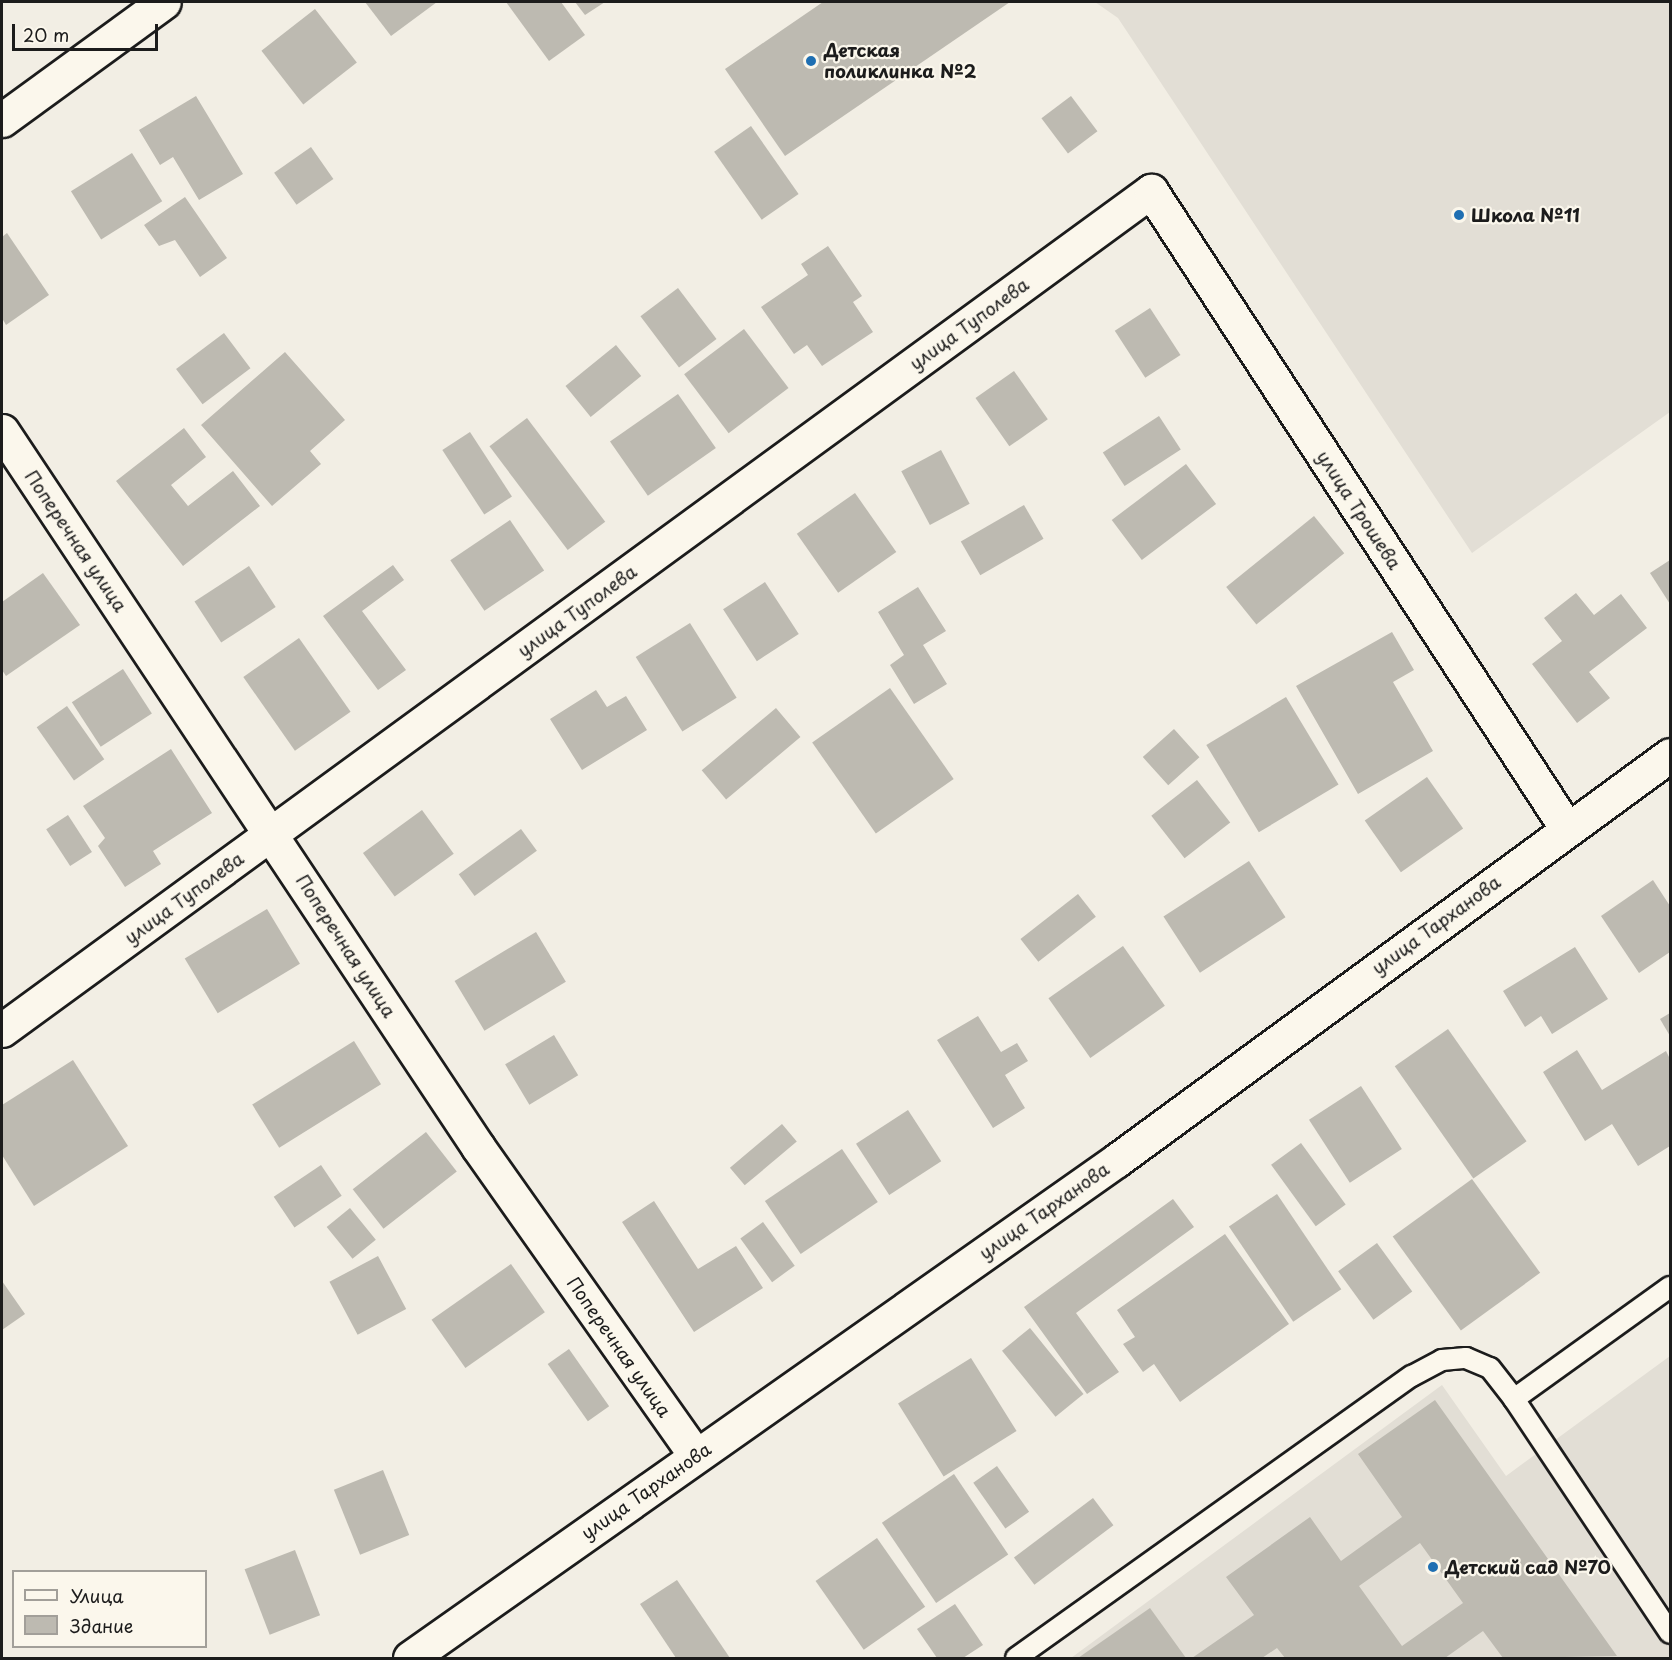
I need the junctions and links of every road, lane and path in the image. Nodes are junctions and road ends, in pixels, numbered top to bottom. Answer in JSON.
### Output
{"nodes":[{"id":1,"x":164,"y":2,"type":"edge"},
{"id":2,"x":2,"y":120,"type":"edge"},
{"id":3,"x":1151,"y":191,"type":"joint"},
{"id":4,"x":2,"y":431,"type":"edge"},
{"id":5,"x":1671,"y":755,"type":"edge"},
{"id":6,"x":1567,"y":829,"type":"junction"},
{"id":7,"x":272,"y":834,"type":"junction"},
{"id":8,"x":2,"y":1030,"type":"edge"},
{"id":9,"x":1671,"y":1287,"type":"edge"},
{"id":10,"x":1514,"y":1399,"type":"junction"},
{"id":11,"x":696,"y":1456,"type":"junction"},
{"id":12,"x":1671,"y":1633,"type":"edge"},
{"id":13,"x":410,"y":1659,"type":"edge"},
{"id":14,"x":1016,"y":1659,"type":"edge"}],
"edges":[{"from":1,"to":2,"type":"street"},
{"from":3,"to":6,"type":"street","name":"улица Трошева"},
{"from":3,"to":7,"type":"street","name":"улица Туполева"},
{"from":4,"to":7,"type":"street","name":"Поперечная улица"},
{"from":5,"to":6,"type":"street","name":"улица Тарханова"},
{"from":6,"to":11,"type":"street","name":"улица Тарханова"},
{"from":7,"to":8,"type":"street","name":"улица Туполева"},
{"from":7,"to":11,"type":"street","name":"Поперечная улица"},
{"from":9,"to":10,"type":"lane"},
{"from":10,"to":12,"type":"lane"},
{"from":10,"to":14,"type":"lane"},
{"from":11,"to":13,"type":"street","name":"улица Тарханова"}]}
